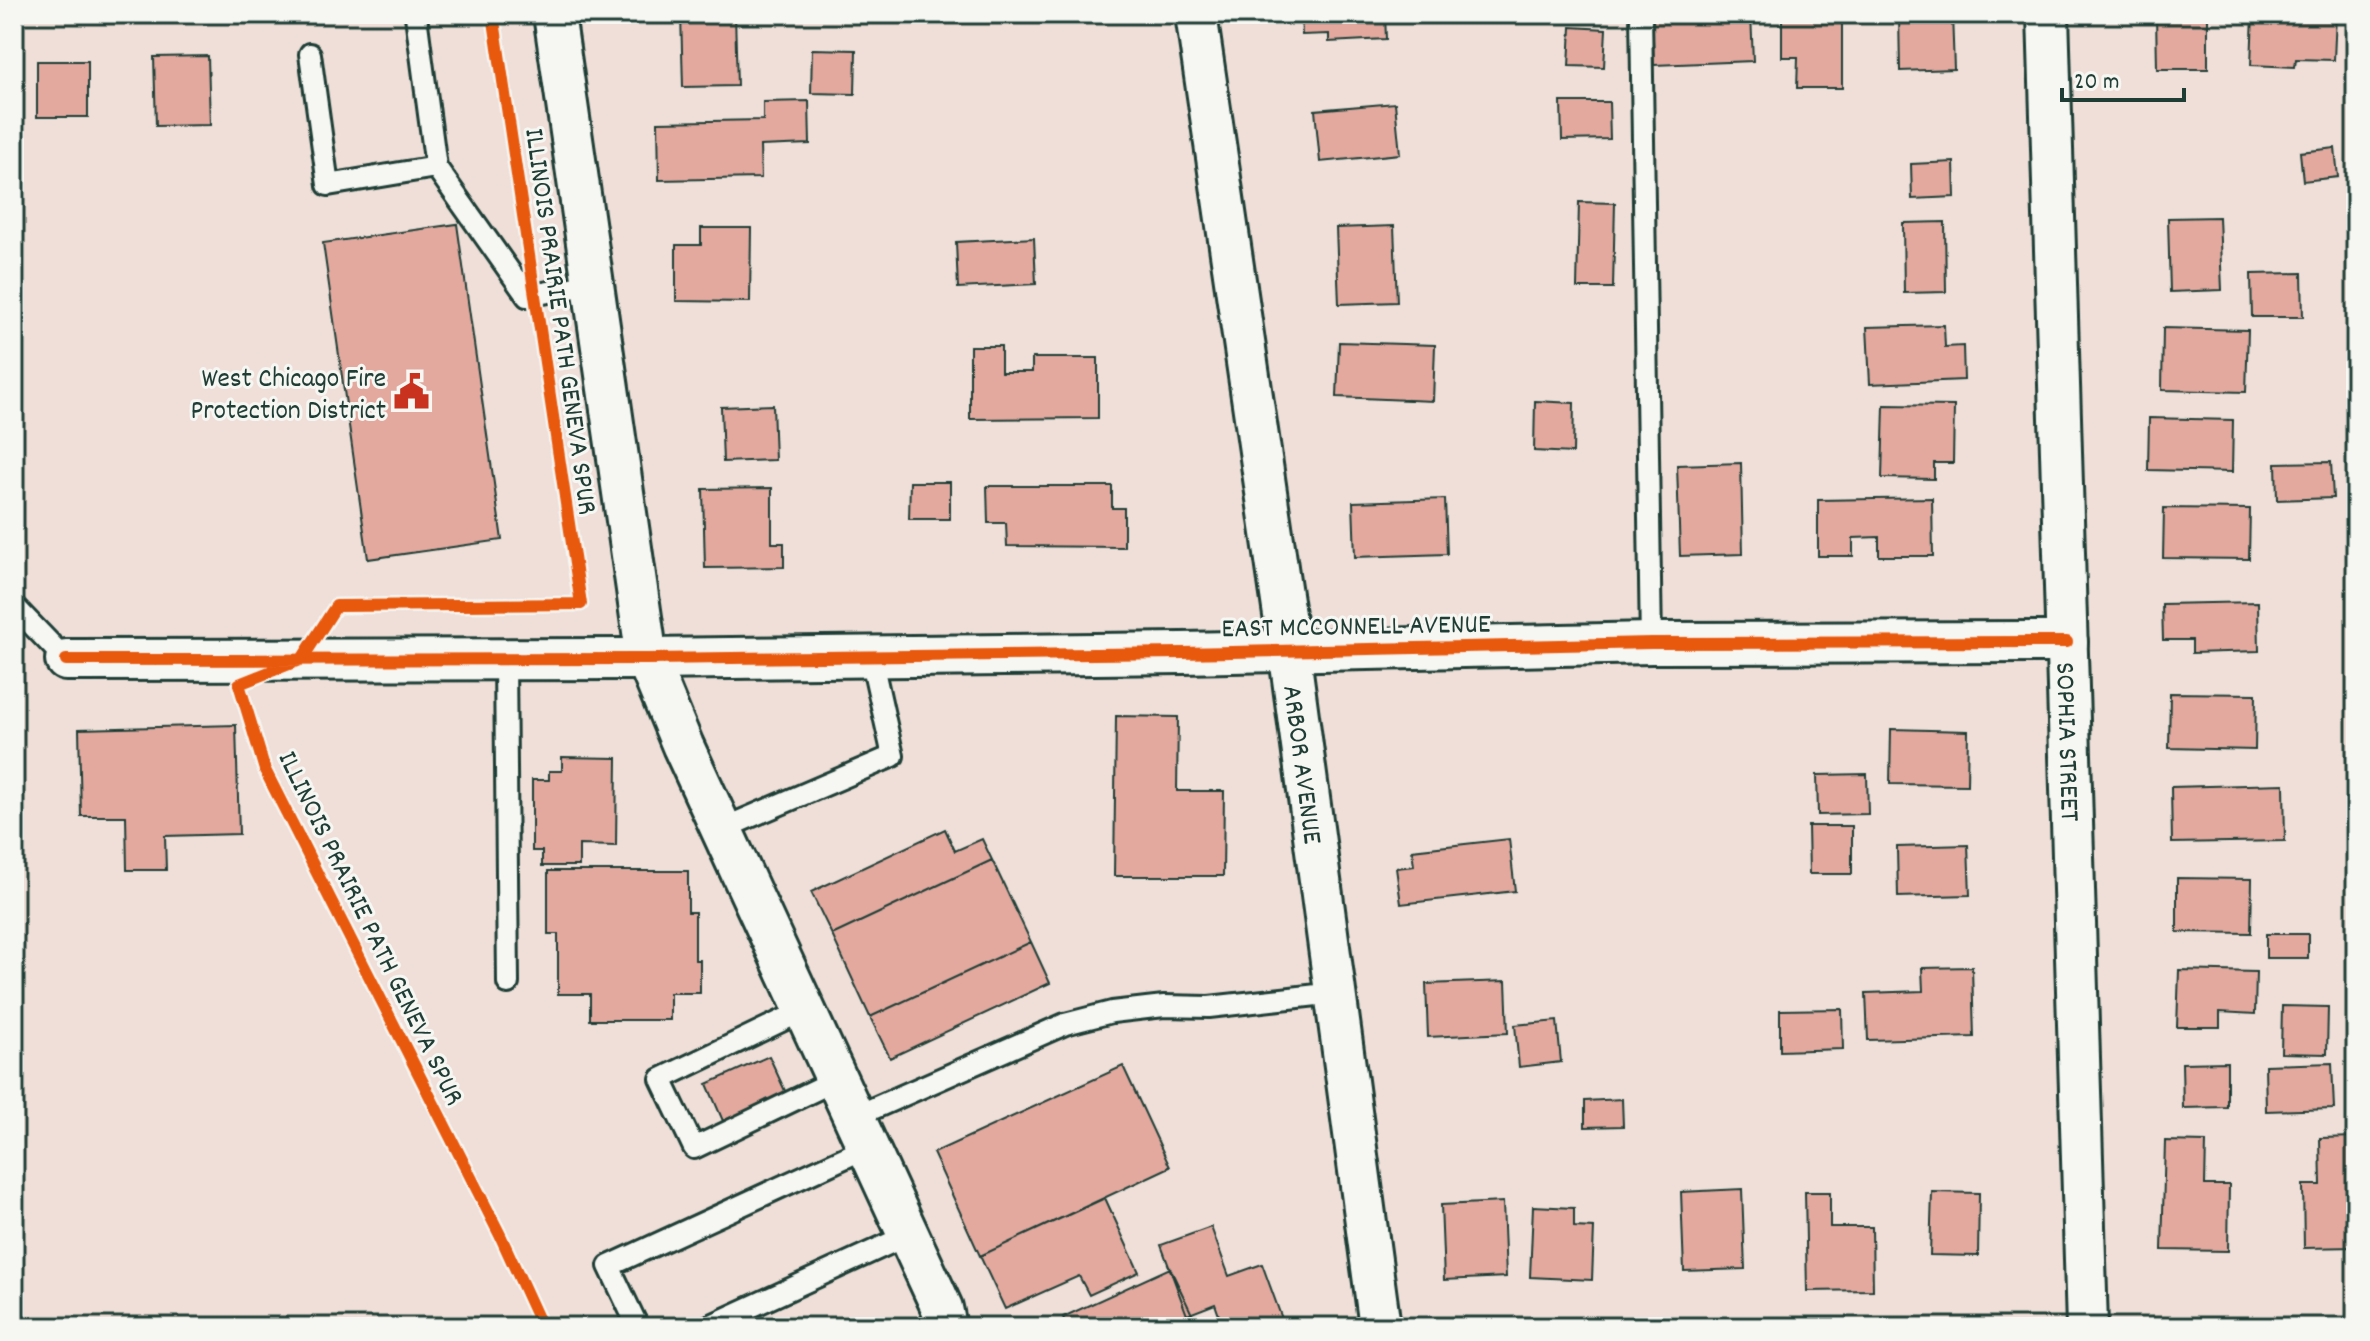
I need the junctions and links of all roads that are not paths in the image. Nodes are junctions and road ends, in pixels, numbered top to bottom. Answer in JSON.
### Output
{"nodes":[{"id":1,"x":554,"y":14,"type":"edge"},
{"id":2,"x":1196,"y":14,"type":"edge"},
{"id":3,"x":1641,"y":14,"type":"edge"},
{"id":4,"x":2048,"y":14,"type":"edge"},
{"id":5,"x":416,"y":16,"type":"edge"},
{"id":6,"x":310,"y":54,"type":"dead end"},
{"id":7,"x":436,"y":167,"type":"junction"},
{"id":8,"x":592,"y":284,"type":"junction"},
{"id":9,"x":14,"y":606,"type":"edge"},
{"id":10,"x":2067,"y":642,"type":"junction"},
{"id":11,"x":1651,"y":643,"type":"junction"},
{"id":12,"x":1289,"y":649,"type":"junction"},
{"id":13,"x":871,"y":657,"type":"junction"},
{"id":14,"x":505,"y":659,"type":"junction"},
{"id":15,"x":647,"y":659,"type":"junction"},
{"id":16,"x":66,"y":660,"type":"joint"},
{"id":17,"x":722,"y":829,"type":"junction"},
{"id":18,"x":508,"y":983,"type":"dead end"},
{"id":19,"x":1335,"y":993,"type":"junction"},
{"id":20,"x":804,"y":1010,"type":"junction"},
{"id":21,"x":836,"y":1080,"type":"junction"},
{"id":22,"x":861,"y":1132,"type":"junction"},
{"id":23,"x":908,"y":1235,"type":"junction"},
{"id":24,"x":638,"y":1327,"type":"edge"},
{"id":25,"x":707,"y":1327,"type":"edge"},
{"id":26,"x":946,"y":1327,"type":"edge"},
{"id":27,"x":1380,"y":1327,"type":"edge"},
{"id":28,"x":2087,"y":1327,"type":"edge"}],
"edges":[{"from":1,"to":8,"type":"street"},
{"from":2,"to":12,"type":"street","name":"ARBOR AVENUE"},
{"from":3,"to":11,"type":"lane"},
{"from":4,"to":10,"type":"street","name":"SOPHIA STREET"},
{"from":5,"to":7,"type":"lane"},
{"from":6,"to":7,"type":"lane"},
{"from":7,"to":8,"type":"lane"},
{"from":8,"to":15,"type":"street"},
{"from":9,"to":16,"type":"lane"},
{"from":10,"to":11,"type":"street","name":"EAST MCCONNELL AVENUE"},
{"from":10,"to":28,"type":"street","name":"SOPHIA STREET"},
{"from":11,"to":12,"type":"street","name":"EAST MCCONNELL AVENUE"},
{"from":12,"to":13,"type":"street","name":"EAST MCCONNELL AVENUE"},
{"from":12,"to":19,"type":"street","name":"ARBOR AVENUE"},
{"from":13,"to":15,"type":"street","name":"EAST MCCONNELL AVENUE"},
{"from":13,"to":17,"type":"lane"},
{"from":14,"to":15,"type":"street","name":"EAST MCCONNELL AVENUE"},
{"from":14,"to":16,"type":"street","name":"EAST MCCONNELL AVENUE"},
{"from":14,"to":18,"type":"lane"},
{"from":15,"to":17,"type":"street"},
{"from":17,"to":20,"type":"street"},
{"from":19,"to":22,"type":"lane"},
{"from":19,"to":27,"type":"street","name":"ARBOR AVENUE"},
{"from":20,"to":21,"type":"street"},
{"from":20,"to":21,"type":"lane"},
{"from":21,"to":22,"type":"street"},
{"from":22,"to":23,"type":"street"},
{"from":22,"to":24,"type":"lane"},
{"from":23,"to":25,"type":"lane"},
{"from":23,"to":26,"type":"street"}]}
